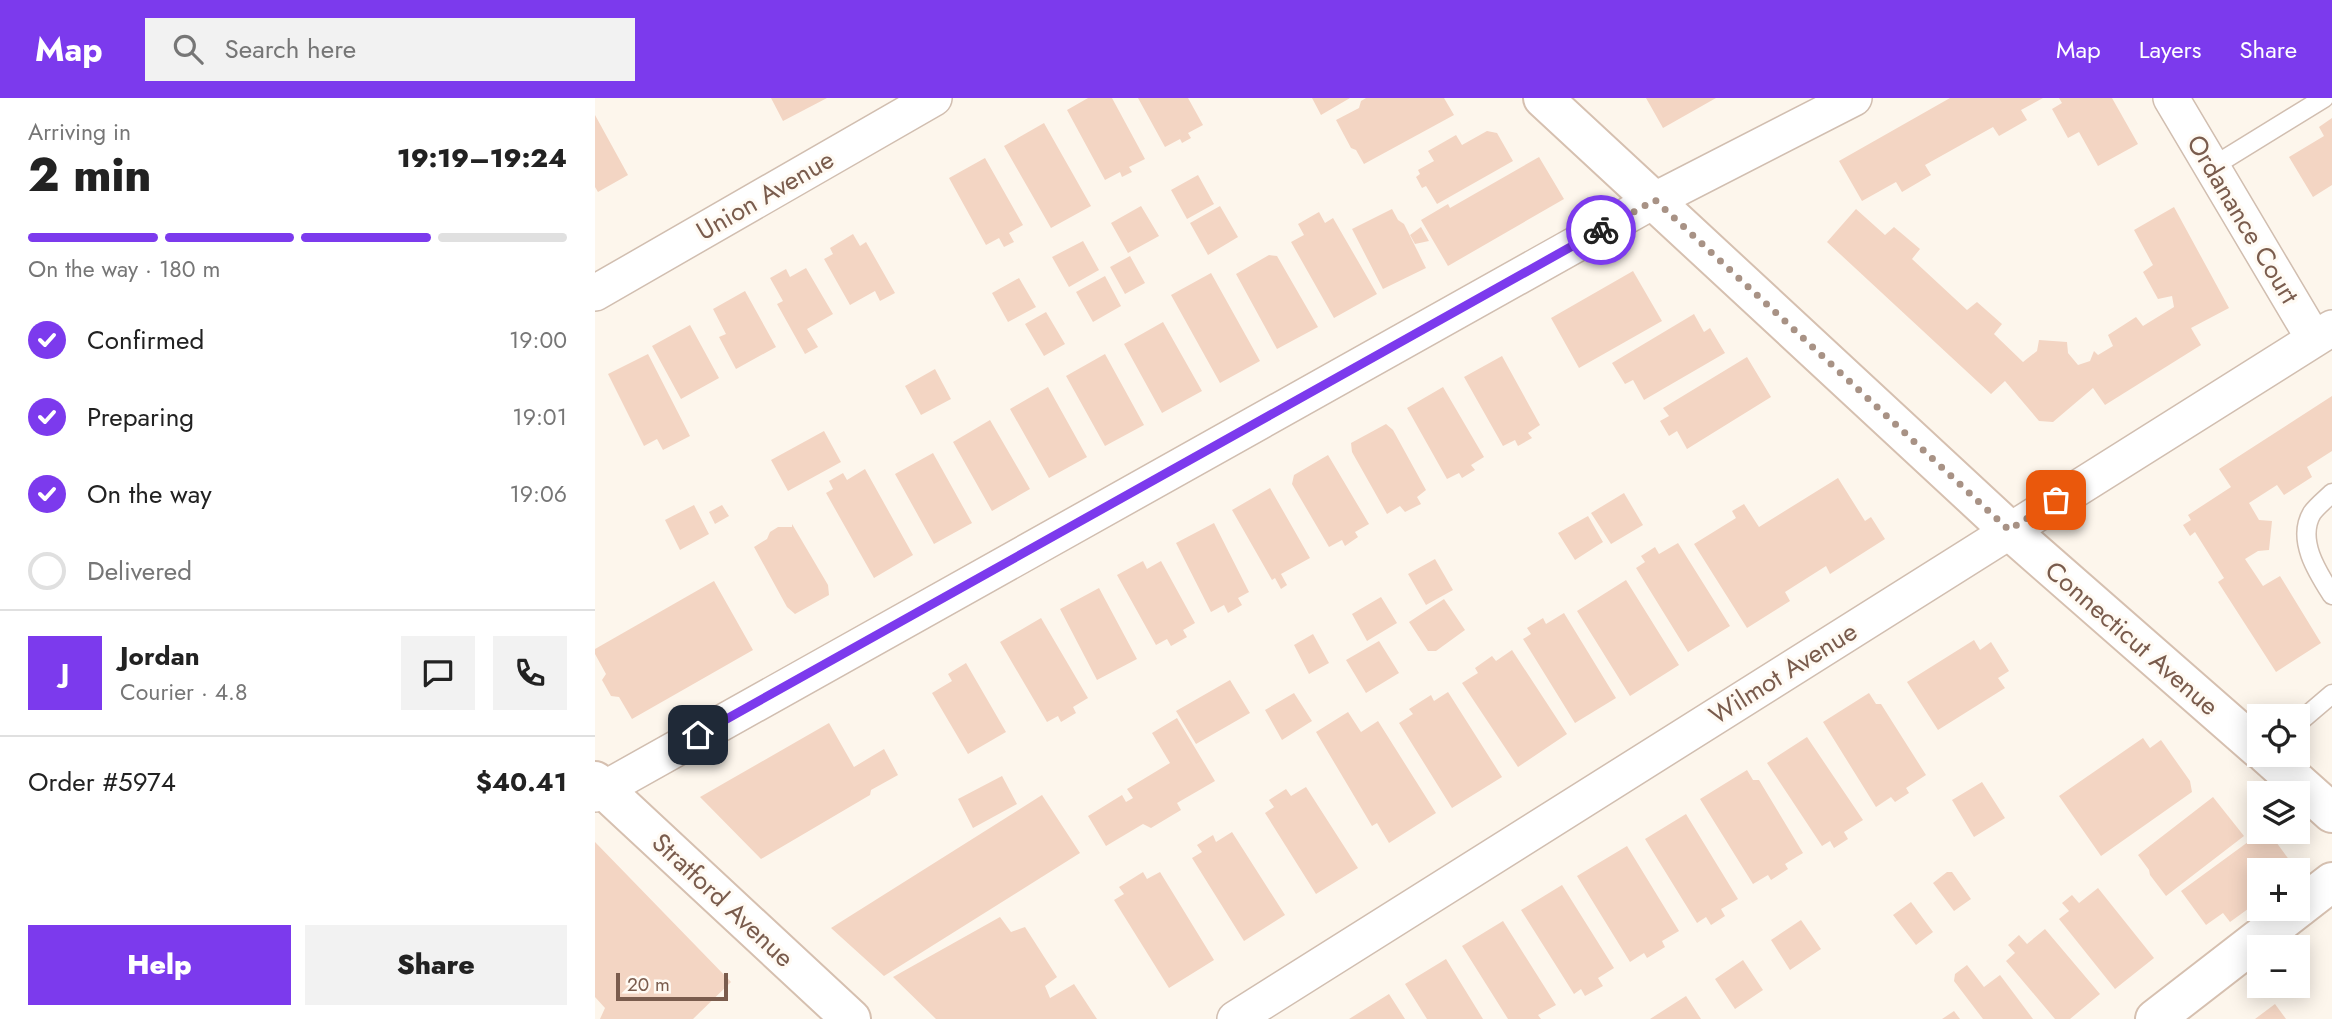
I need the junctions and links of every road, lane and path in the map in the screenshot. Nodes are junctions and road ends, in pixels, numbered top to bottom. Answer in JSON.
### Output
{"nodes":[{"id":1,"x":935,"y":98,"type":"edge"},
{"id":2,"x":1543,"y":98,"type":"edge"},
{"id":3,"x":1854,"y":98,"type":"edge"},
{"id":4,"x":2171,"y":98,"type":"edge"},
{"id":5,"x":2324,"y":98,"type":"edge"},
{"id":6,"x":2212,"y":167,"type":"junction"},
{"id":7,"x":1655,"y":200,"type":"junction"},
{"id":8,"x":595,"y":292,"type":"edge"},
{"id":9,"x":2323,"y":334,"type":"edge"},
{"id":10,"x":2332,"y":493,"type":"edge"},
{"id":11,"x":2009,"y":530,"type":"junction"},
{"id":12,"x":2332,"y":595,"type":"edge"},
{"id":13,"x":2332,"y":694,"type":"edge"},
{"id":14,"x":2310,"y":713,"type":"edge"},
{"id":15,"x":2247,"y":738,"type":"edge"},
{"id":16,"x":2281,"y":767,"type":"edge"},
{"id":17,"x":598,"y":788,"type":"edge"},
{"id":18,"x":2332,"y":813,"type":"edge"},
{"id":19,"x":2332,"y":882,"type":"edge"},
{"id":20,"x":851,"y":1019,"type":"edge"},
{"id":21,"x":1235,"y":1019,"type":"edge"},
{"id":22,"x":2155,"y":1019,"type":"edge"}],
"edges":[{"from":1,"to":8,"type":"street","name":"Union Avenue"},
{"from":2,"to":7,"type":"main road","name":"Connecticut Avenue"},
{"from":3,"to":7,"type":"street"},
{"from":4,"to":6,"type":"street","name":"Ordanance Court"},
{"from":5,"to":6,"type":"lane"},
{"from":6,"to":9,"type":"street","name":"Ordanance Court"},
{"from":7,"to":11,"type":"main road","name":"Connecticut Avenue"},
{"from":7,"to":17,"type":"street"},
{"from":9,"to":11,"type":"street","name":"Wilmot Avenue"},
{"from":10,"to":12,"type":"lane"},
{"from":11,"to":15,"type":"main road","name":"Connecticut Avenue"},
{"from":11,"to":21,"type":"street","name":"Wilmot Avenue"},
{"from":13,"to":14,"type":"lane"},
{"from":16,"to":18,"type":"main road"},
{"from":17,"to":20,"type":"main road","name":"Stratford Avenue"},
{"from":19,"to":22,"type":"main road"}]}
